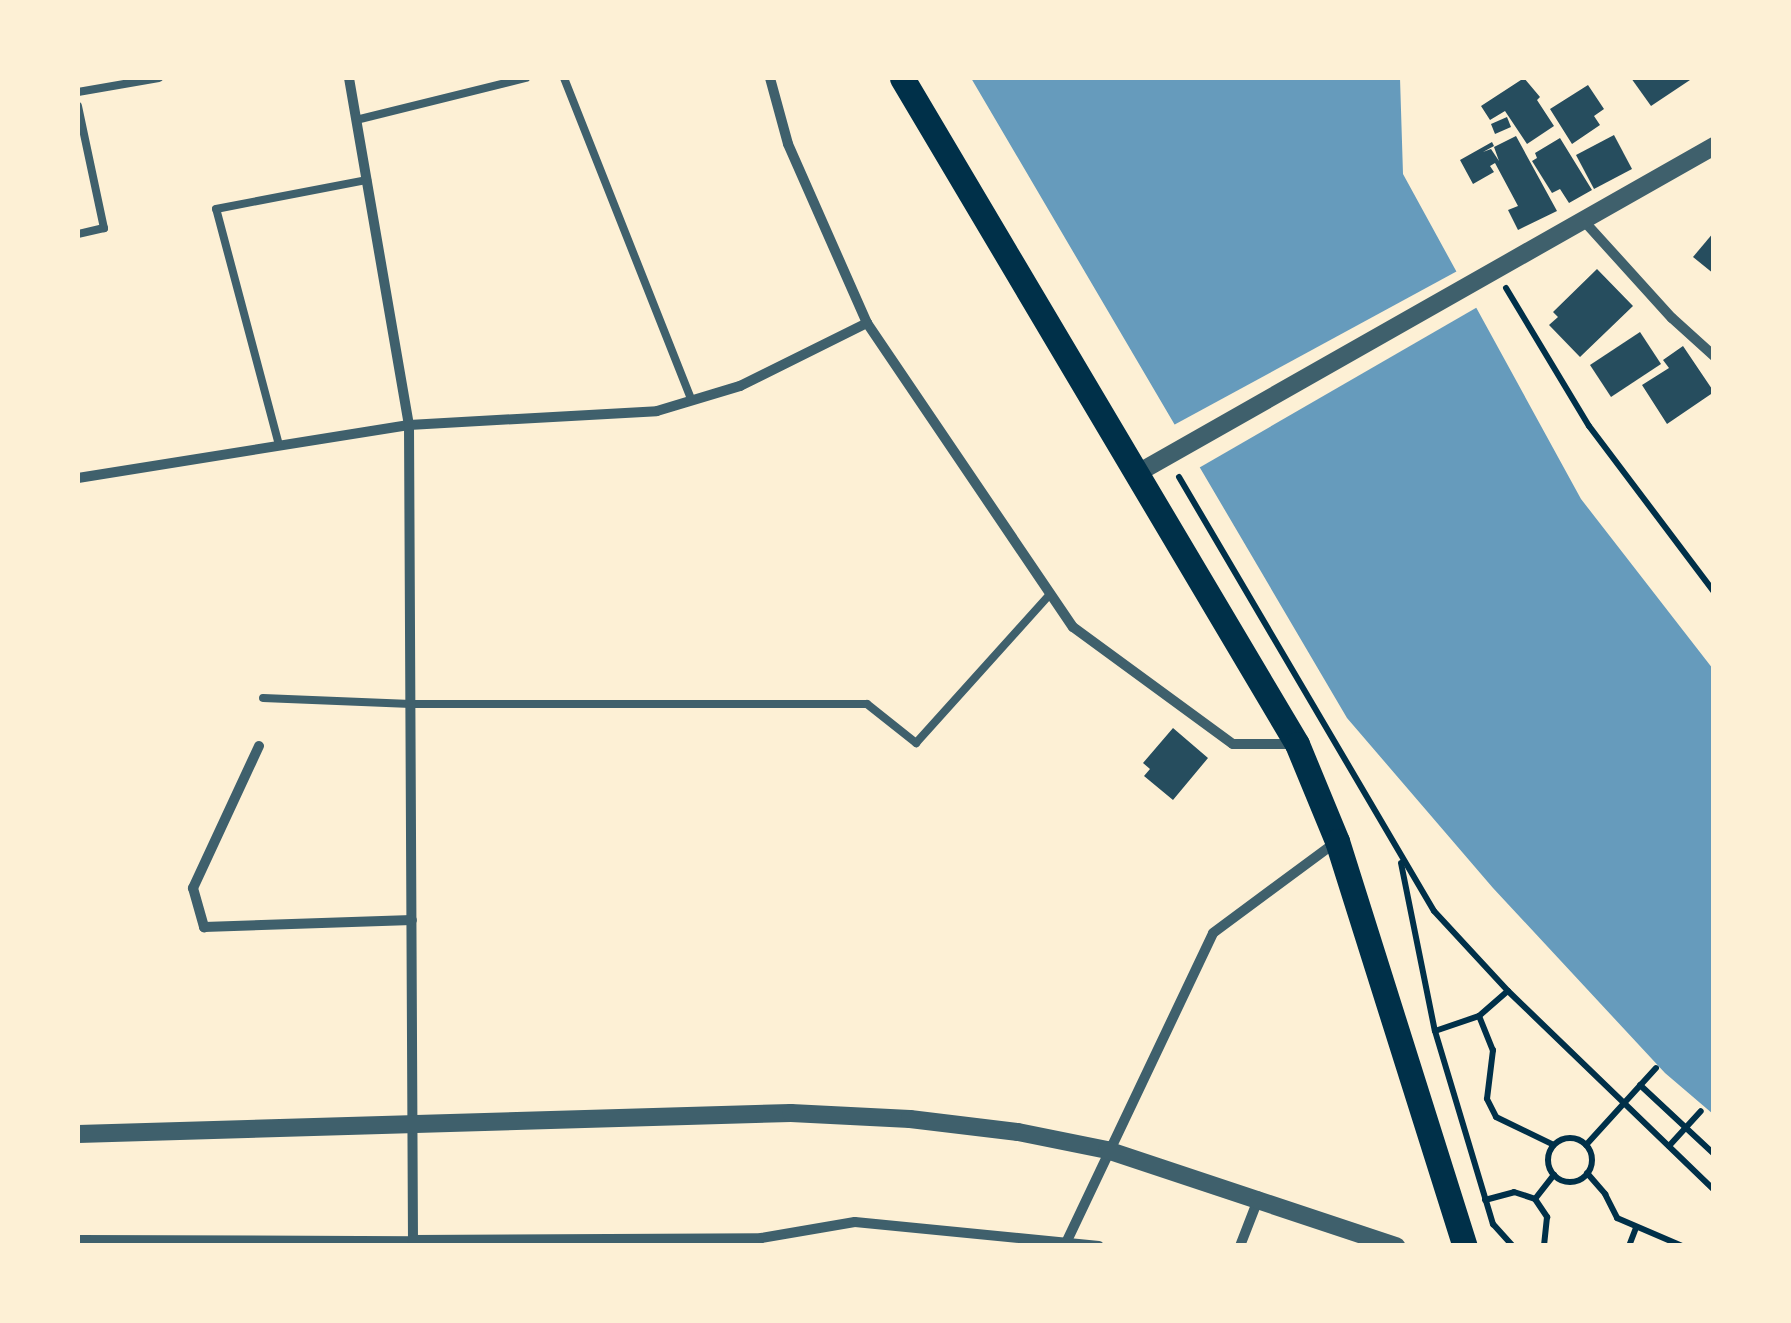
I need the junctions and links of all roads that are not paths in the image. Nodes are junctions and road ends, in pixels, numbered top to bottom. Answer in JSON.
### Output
{"nodes":[{"id":1,"x":158,"y":78,"type":"edge"},
{"id":2,"x":348,"y":78,"type":"edge"},
{"id":3,"x":526,"y":78,"type":"edge"},
{"id":4,"x":564,"y":78,"type":"edge"},
{"id":5,"x":770,"y":78,"type":"edge"},
{"id":6,"x":902,"y":78,"type":"edge"},
{"id":7,"x":78,"y":92,"type":"edge"},
{"id":8,"x":78,"y":106,"type":"edge"},
{"id":9,"x":356,"y":120,"type":"junction"},
{"id":10,"x":1714,"y":146,"type":"edge"},
{"id":11,"x":367,"y":180,"type":"junction"},
{"id":12,"x":1583,"y":220,"type":"junction"},
{"id":13,"x":78,"y":234,"type":"edge"},
{"id":14,"x":867,"y":324,"type":"junction"},
{"id":15,"x":1714,"y":356,"type":"edge"},
{"id":16,"x":691,"y":398,"type":"junction"},
{"id":17,"x":409,"y":425,"type":"junction"},
{"id":18,"x":279,"y":446,"type":"junction"},
{"id":19,"x":1136,"y":474,"type":"junction"},
{"id":20,"x":78,"y":478,"type":"edge"},
{"id":21,"x":1050,"y":594,"type":"junction"},
{"id":22,"x":263,"y":698,"type":"dead end"},
{"id":23,"x":411,"y":704,"type":"junction"},
{"id":24,"x":1297,"y":744,"type":"junction"},
{"id":25,"x":258,"y":746,"type":"dead end"},
{"id":26,"x":1336,"y":841,"type":"junction"},
{"id":27,"x":412,"y":920,"type":"junction"},
{"id":28,"x":414,"y":1124,"type":"junction"},
{"id":29,"x":78,"y":1134,"type":"edge"},
{"id":30,"x":1107,"y":1150,"type":"junction"},
{"id":31,"x":1259,"y":1197,"type":"junction"},
{"id":32,"x":78,"y":1239,"type":"edge"},
{"id":33,"x":597,"y":1242,"type":"edge"},
{"id":34,"x":413,"y":1243,"type":"edge"},
{"id":35,"x":1066,"y":1244,"type":"edge"},
{"id":36,"x":1099,"y":1246,"type":"edge"},
{"id":37,"x":1240,"y":1246,"type":"edge"},
{"id":38,"x":1396,"y":1246,"type":"edge"},
{"id":39,"x":1465,"y":1246,"type":"edge"}],
"edges":[{"from":1,"to":7,"type":"lane"},
{"from":2,"to":9,"type":"street"},
{"from":3,"to":9,"type":"lane"},
{"from":4,"to":16,"type":"lane"},
{"from":5,"to":14,"type":"street"},
{"from":6,"to":19,"type":"main road"},
{"from":8,"to":13,"type":"lane"},
{"from":9,"to":11,"type":"street"},
{"from":10,"to":12,"type":"street"},
{"from":11,"to":17,"type":"street"},
{"from":11,"to":18,"type":"lane"},
{"from":12,"to":15,"type":"street"},
{"from":12,"to":19,"type":"street"},
{"from":14,"to":16,"type":"street"},
{"from":14,"to":21,"type":"street"},
{"from":16,"to":17,"type":"street"},
{"from":17,"to":18,"type":"street"},
{"from":17,"to":23,"type":"street"},
{"from":18,"to":20,"type":"street"},
{"from":19,"to":24,"type":"main road"},
{"from":21,"to":23,"type":"lane"},
{"from":21,"to":24,"type":"street"},
{"from":22,"to":23,"type":"lane"},
{"from":23,"to":27,"type":"street"},
{"from":24,"to":26,"type":"main road"},
{"from":25,"to":27,"type":"street"},
{"from":26,"to":30,"type":"street"},
{"from":26,"to":39,"type":"main road"},
{"from":27,"to":28,"type":"street"},
{"from":28,"to":29,"type":"street"},
{"from":28,"to":30,"type":"street"},
{"from":28,"to":34,"type":"street"},
{"from":30,"to":31,"type":"street"},
{"from":30,"to":35,"type":"street"},
{"from":31,"to":37,"type":"street"},
{"from":31,"to":38,"type":"street"},
{"from":32,"to":34,"type":"lane"},
{"from":33,"to":34,"type":"street"},
{"from":33,"to":35,"type":"street"},
{"from":35,"to":36,"type":"street"}]}
